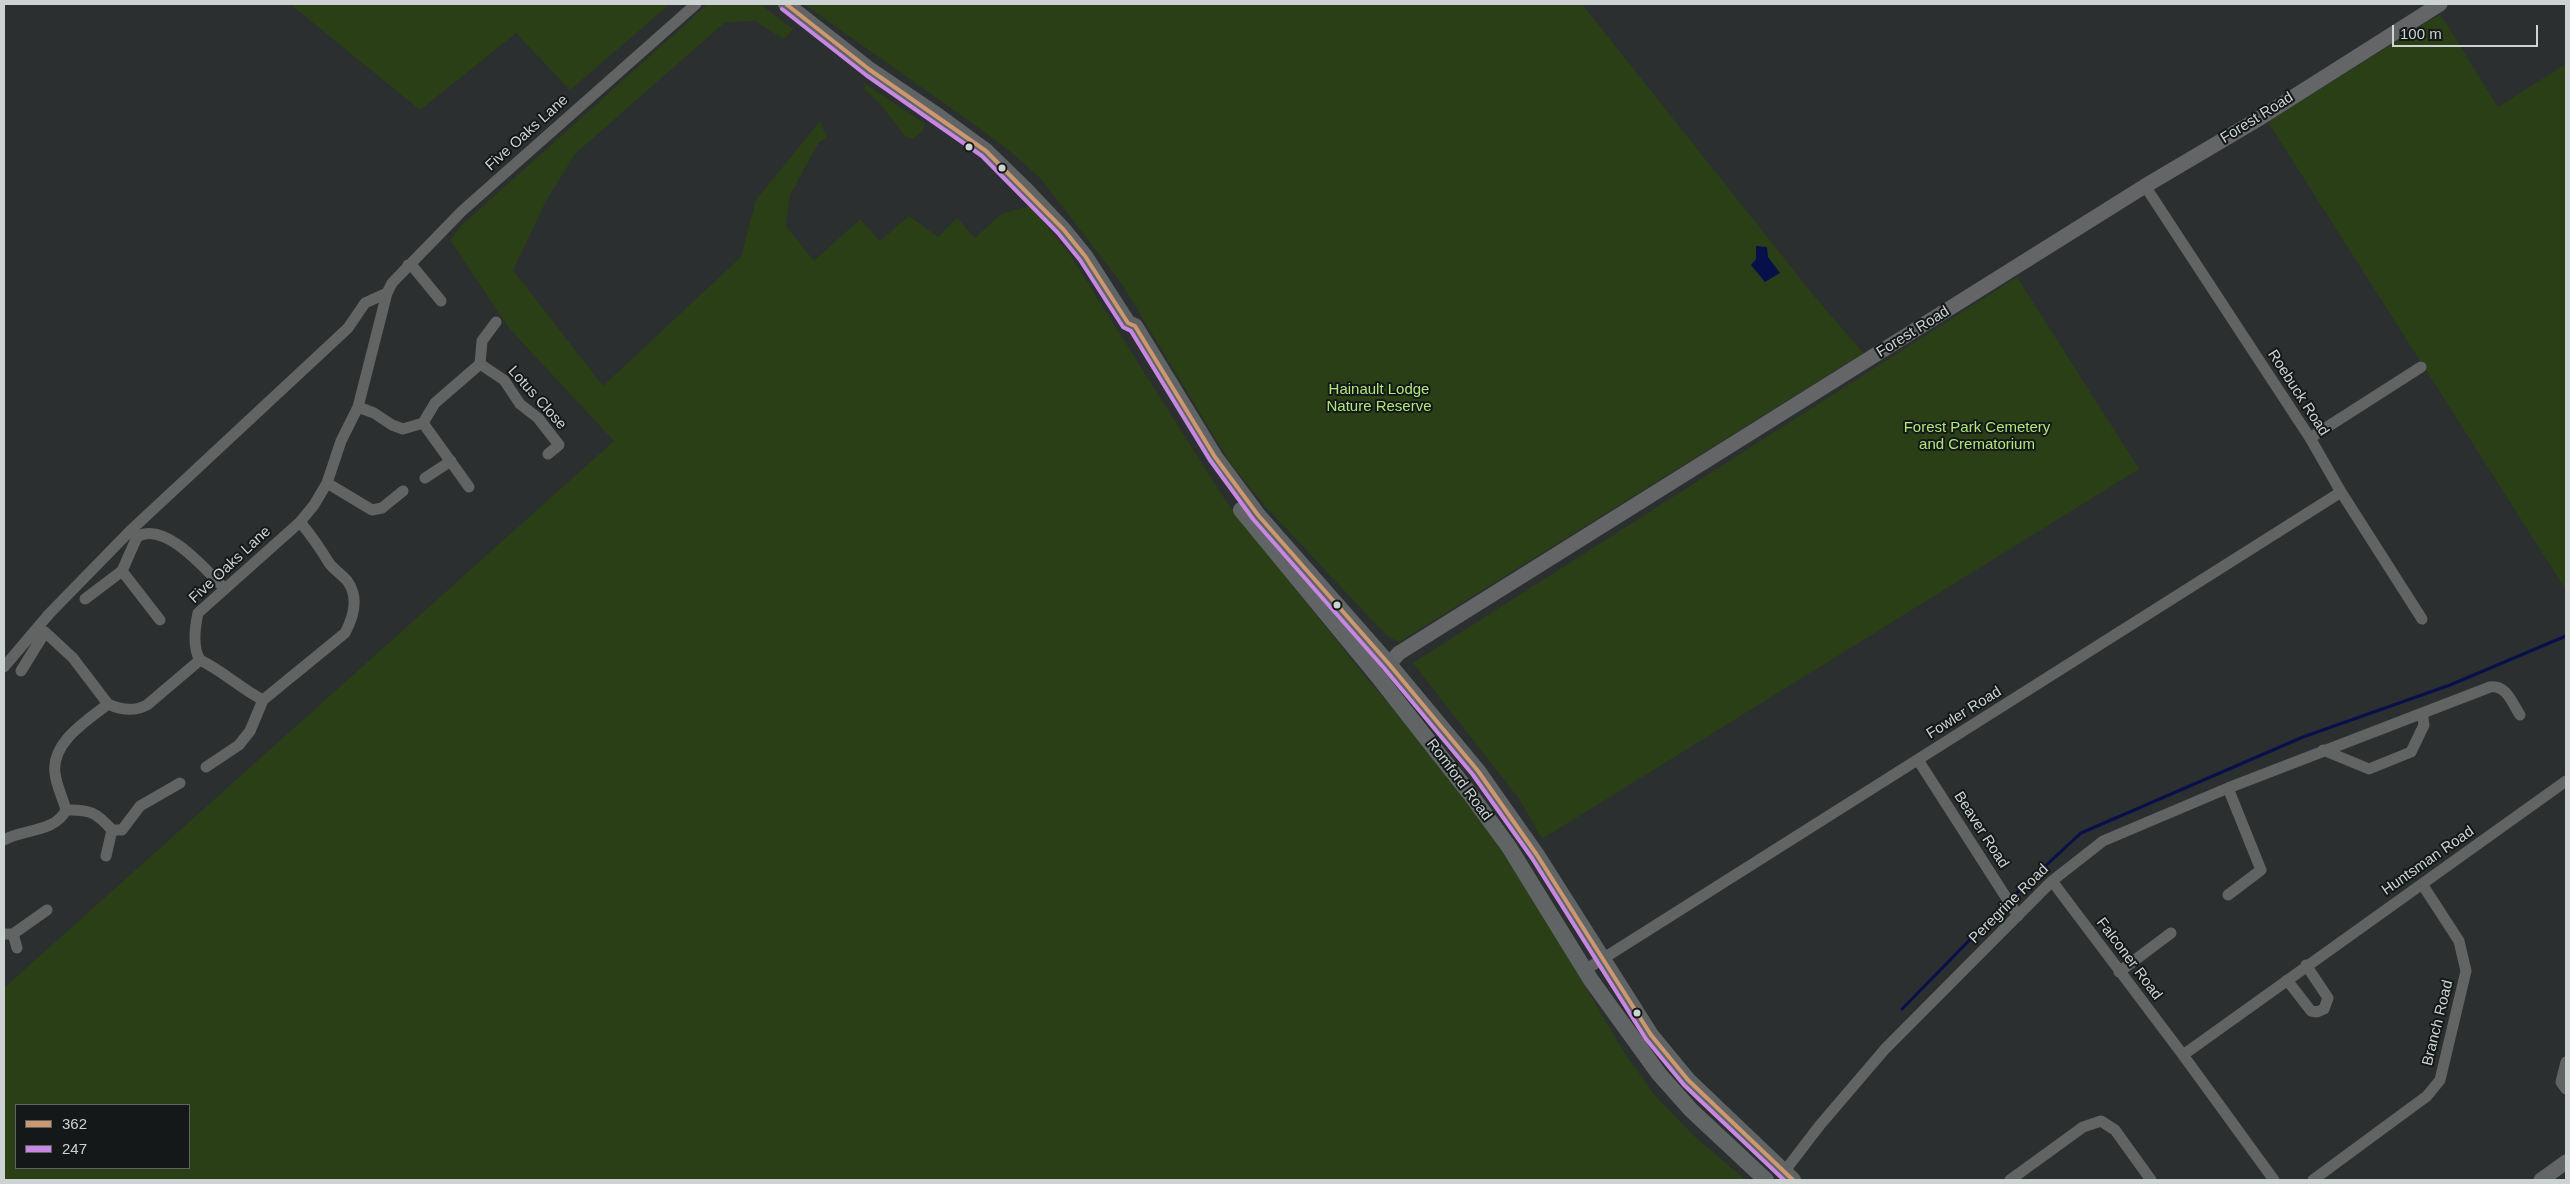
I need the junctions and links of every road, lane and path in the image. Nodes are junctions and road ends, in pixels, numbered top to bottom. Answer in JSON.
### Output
{"nodes":[{"id":1,"x":696,"y":4,"type":"edge"},
{"id":2,"x":786,"y":4,"type":"edge"},
{"id":3,"x":2440,"y":4,"type":"edge"},
{"id":4,"x":2145,"y":186,"type":"junction"},
{"id":5,"x":408,"y":265,"type":"junction"},
{"id":6,"x":387,"y":293,"type":"junction"},
{"id":7,"x":441,"y":301,"type":"dead end"},
{"id":8,"x":496,"y":322,"type":"dead end"},
{"id":9,"x":1128,"y":323,"type":"junction"},
{"id":10,"x":480,"y":364,"type":"junction"},
{"id":11,"x":2421,"y":367,"type":"dead end"},
{"id":12,"x":358,"y":407,"type":"junction"},
{"id":13,"x":423,"y":423,"type":"junction"},
{"id":14,"x":2310,"y":438,"type":"junction"},
{"id":15,"x":548,"y":454,"type":"dead end"},
{"id":16,"x":450,"y":460,"type":"junction"},
{"id":17,"x":425,"y":478,"type":"dead end"},
{"id":18,"x":327,"y":483,"type":"junction"},
{"id":19,"x":469,"y":487,"type":"dead end"},
{"id":20,"x":403,"y":491,"type":"dead end"},
{"id":21,"x":2341,"y":492,"type":"junction"},
{"id":22,"x":300,"y":522,"type":"junction"},
{"id":23,"x":122,"y":571,"type":"junction"},
{"id":24,"x":225,"y":589,"type":"junction"},
{"id":25,"x":85,"y":599,"type":"dead end"},
{"id":26,"x":2422,"y":619,"type":"dead end"},
{"id":27,"x":160,"y":620,"type":"dead end"},
{"id":28,"x":200,"y":660,"type":"junction"},
{"id":29,"x":1389,"y":664,"type":"junction"},
{"id":30,"x":4,"y":667,"type":"edge"},
{"id":31,"x":20,"y":671,"type":"dead end"},
{"id":32,"x":263,"y":700,"type":"junction"},
{"id":33,"x":108,"y":704,"type":"junction"},
{"id":34,"x":2422,"y":713,"type":"junction"},
{"id":35,"x":2520,"y":714,"type":"dead end"},
{"id":36,"x":2323,"y":750,"type":"junction"},
{"id":37,"x":1918,"y":760,"type":"junction"},
{"id":38,"x":206,"y":767,"type":"dead end"},
{"id":39,"x":2566,"y":781,"type":"edge"},
{"id":40,"x":180,"y":783,"type":"dead end"},
{"id":41,"x":2228,"y":788,"type":"junction"},
{"id":42,"x":66,"y":810,"type":"junction"},
{"id":43,"x":112,"y":830,"type":"junction"},
{"id":44,"x":5,"y":835,"type":"edge"},
{"id":45,"x":106,"y":856,"type":"dead end"},
{"id":46,"x":2052,"y":881,"type":"junction"},
{"id":47,"x":2422,"y":884,"type":"junction"},
{"id":48,"x":2228,"y":895,"type":"dead end"},
{"id":49,"x":47,"y":910,"type":"dead end"},
{"id":50,"x":2018,"y":916,"type":"junction"},
{"id":51,"x":2171,"y":933,"type":"dead end"},
{"id":52,"x":8,"y":934,"type":"edge"},
{"id":53,"x":17,"y":948,"type":"dead end"},
{"id":54,"x":1602,"y":959,"type":"junction"},
{"id":55,"x":2306,"y":965,"type":"junction"},
{"id":56,"x":1585,"y":970,"type":"junction"},
{"id":57,"x":2119,"y":972,"type":"junction"},
{"id":58,"x":2286,"y":980,"type":"junction"},
{"id":59,"x":2183,"y":1055,"type":"junction"},
{"id":60,"x":2566,"y":1062,"type":"edge"},
{"id":61,"x":2566,"y":1089,"type":"edge"},
{"id":62,"x":2566,"y":1162,"type":"edge"},
{"id":63,"x":1788,"y":1176,"type":"edge"},
{"id":64,"x":1766,"y":1180,"type":"edge"},
{"id":65,"x":2010,"y":1180,"type":"edge"},
{"id":66,"x":2151,"y":1180,"type":"edge"},
{"id":67,"x":2274,"y":1180,"type":"edge"},
{"id":68,"x":2313,"y":1180,"type":"edge"},
{"id":69,"x":2541,"y":1180,"type":"edge"}],
"edges":[{"from":1,"to":5,"type":"street","name":"Five Oaks Lane"},
{"from":2,"to":9,"type":"main road","name":"Romford Road"},
{"from":3,"to":4,"type":"street","name":"Forest Road"},
{"from":4,"to":14,"type":"street","name":"Roebuck Road"},
{"from":4,"to":29,"type":"street","name":"Forest Road"},
{"from":5,"to":6,"type":"street","name":"Five Oaks Lane"},
{"from":5,"to":7,"type":"street"},
{"from":6,"to":12,"type":"street","name":"Five Oaks Lane"},
{"from":6,"to":30,"type":"street","name":"Five Oaks Lane"},
{"from":8,"to":10,"type":"street"},
{"from":9,"to":29,"type":"main road","name":"Romford Road"},
{"from":9,"to":56,"type":"main road","name":"Romford Road"},
{"from":10,"to":13,"type":"street"},
{"from":10,"to":15,"type":"street","name":"Lotus Close"},
{"from":11,"to":14,"type":"street"},
{"from":12,"to":13,"type":"street"},
{"from":12,"to":18,"type":"street","name":"Five Oaks Lane"},
{"from":13,"to":16,"type":"street"},
{"from":14,"to":21,"type":"street","name":"Roebuck Road"},
{"from":16,"to":17,"type":"street"},
{"from":16,"to":19,"type":"street"},
{"from":18,"to":20,"type":"street"},
{"from":18,"to":22,"type":"street","name":"Five Oaks Lane"},
{"from":21,"to":26,"type":"street","name":"Roebuck Road"},
{"from":21,"to":37,"type":"street","name":"Fowler Road"},
{"from":22,"to":24,"type":"street","name":"Five Oaks Lane"},
{"from":22,"to":32,"type":"street"},
{"from":23,"to":24,"type":"street"},
{"from":23,"to":25,"type":"street"},
{"from":23,"to":27,"type":"street"},
{"from":24,"to":28,"type":"street","name":"Five Oaks Lane"},
{"from":28,"to":32,"type":"street"},
{"from":28,"to":33,"type":"street"},
{"from":29,"to":54,"type":"main road","name":"Romford Road"},
{"from":31,"to":33,"type":"street"},
{"from":32,"to":38,"type":"street"},
{"from":33,"to":42,"type":"street"},
{"from":34,"to":35,"type":"street","name":"Peregrine Road"},
{"from":34,"to":36,"type":"street","name":"Peregrine Road"},
{"from":34,"to":36,"type":"street"},
{"from":36,"to":41,"type":"street","name":"Peregrine Road"},
{"from":37,"to":50,"type":"street","name":"Beaver Road"},
{"from":37,"to":54,"type":"street","name":"Fowler Road"},
{"from":39,"to":47,"type":"street","name":"Huntsman Road"},
{"from":40,"to":43,"type":"street"},
{"from":41,"to":46,"type":"street","name":"Peregrine Road"},
{"from":41,"to":48,"type":"street"},
{"from":42,"to":43,"type":"street"},
{"from":42,"to":44,"type":"street"},
{"from":43,"to":45,"type":"street"},
{"from":46,"to":50,"type":"street","name":"Peregrine Road"},
{"from":46,"to":57,"type":"street","name":"Falconer Road"},
{"from":47,"to":55,"type":"street","name":"Huntsman Road"},
{"from":47,"to":68,"type":"street","name":"Branch Road"},
{"from":49,"to":52,"type":"street"},
{"from":50,"to":63,"type":"street","name":"Peregrine Road"},
{"from":51,"to":57,"type":"street"},
{"from":52,"to":53,"type":"street"},
{"from":54,"to":56,"type":"street","name":"Fowler Road"},
{"from":54,"to":63,"type":"main road","name":"Romford Road"},
{"from":55,"to":58,"type":"street","name":"Huntsman Road"},
{"from":55,"to":58,"type":"street"},
{"from":56,"to":64,"type":"main road","name":"Romford Road"},
{"from":57,"to":59,"type":"street","name":"Falconer Road"},
{"from":58,"to":59,"type":"street","name":"Huntsman Road"},
{"from":59,"to":67,"type":"street"},
{"from":60,"to":61,"type":"street"},
{"from":62,"to":69,"type":"street"},
{"from":65,"to":66,"type":"street"}]}
